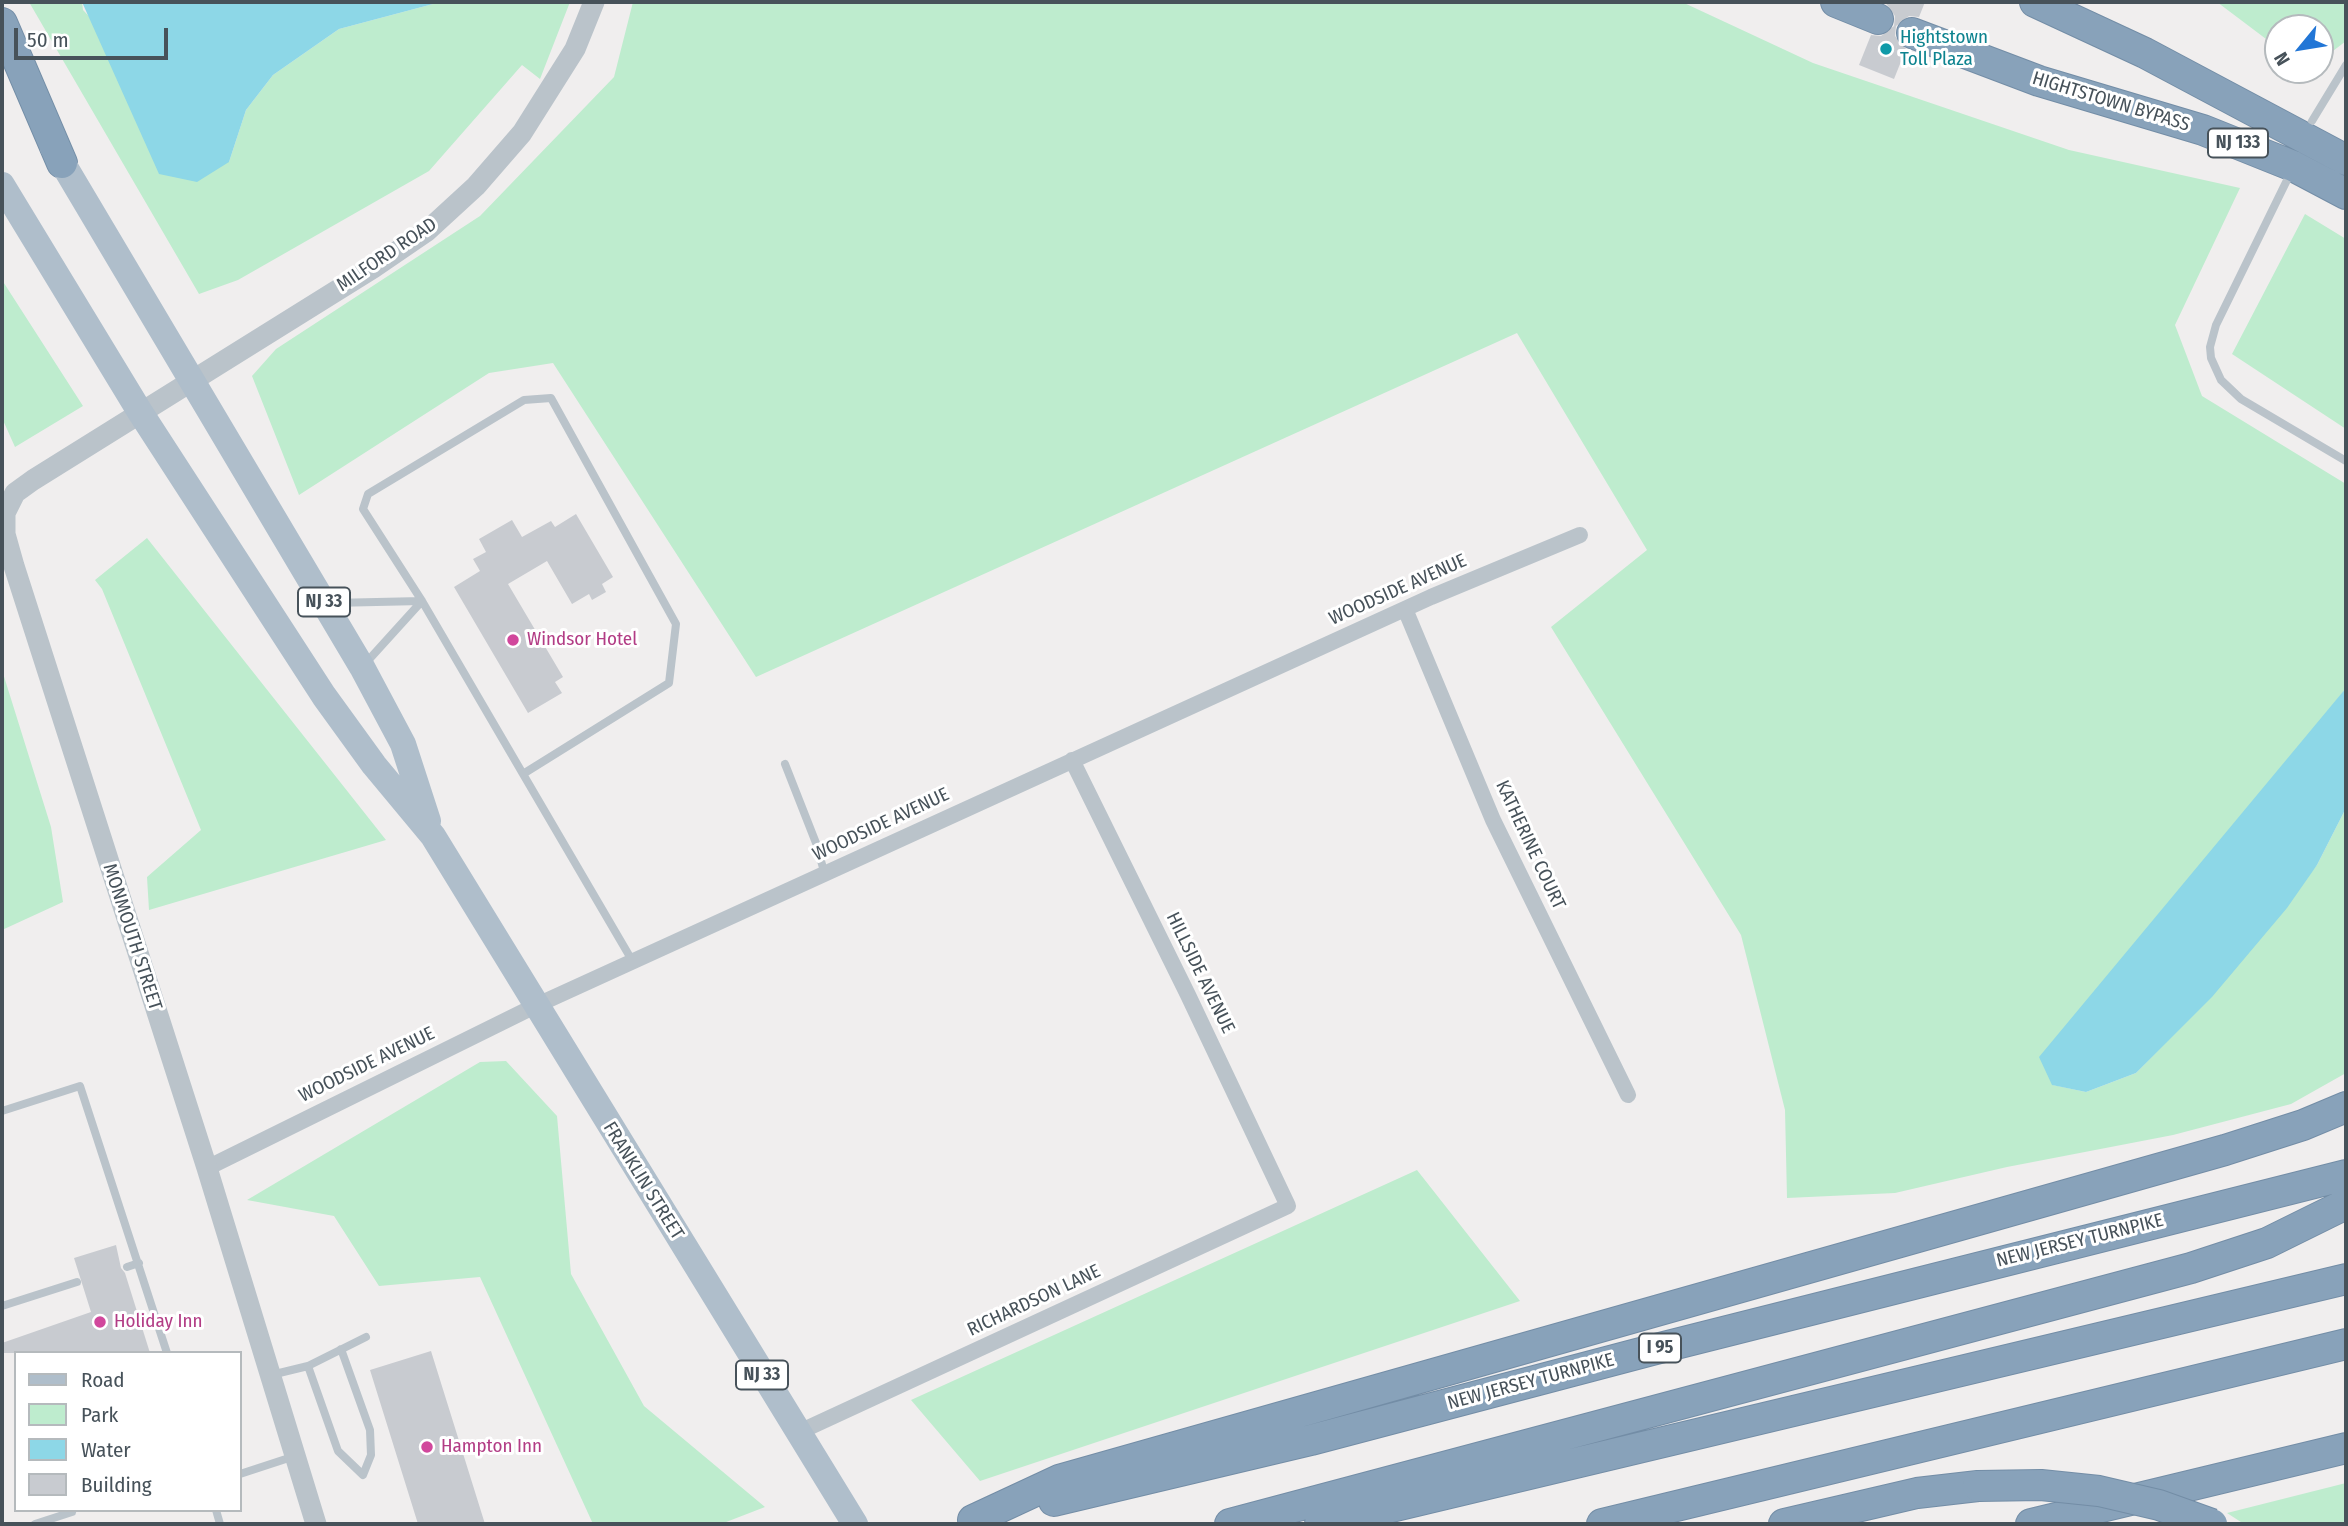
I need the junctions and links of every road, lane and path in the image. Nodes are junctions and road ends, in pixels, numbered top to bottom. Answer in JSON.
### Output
{"nodes":[{"id":1,"x":594,"y":2,"type":"edge"},
{"id":2,"x":1836,"y":2,"type":"edge"},
{"id":3,"x":2035,"y":2,"type":"edge"},
{"id":4,"x":1878,"y":19,"type":"dead end"},
{"id":5,"x":2,"y":23,"type":"edge"},
{"id":6,"x":1912,"y":33,"type":"dead end"},
{"id":7,"x":2144,"y":53,"type":"junction"},
{"id":8,"x":2,"y":60,"type":"edge"},
{"id":9,"x":2346,"y":65,"type":"edge"},
{"id":10,"x":2312,"y":121,"type":"junction"},
{"id":11,"x":2346,"y":139,"type":"edge"},
{"id":12,"x":2346,"y":160,"type":"edge"},
{"id":13,"x":62,"y":163,"type":"junction"},
{"id":14,"x":2293,"y":166,"type":"junction"},
{"id":15,"x":2,"y":185,"type":"edge"},
{"id":16,"x":2346,"y":194,"type":"edge"},
{"id":17,"x":191,"y":380,"type":"junction"},
{"id":18,"x":140,"y":412,"type":"junction"},
{"id":19,"x":2346,"y":461,"type":"edge"},
{"id":20,"x":1580,"y":535,"type":"dead end"},
{"id":21,"x":422,"y":601,"type":"junction"},
{"id":22,"x":325,"y":603,"type":"junction"},
{"id":23,"x":1405,"y":609,"type":"junction"},
{"id":24,"x":362,"y":667,"type":"junction"},
{"id":25,"x":1072,"y":760,"type":"junction"},
{"id":26,"x":785,"y":764,"type":"dead end"},
{"id":27,"x":523,"y":774,"type":"junction"},
{"id":28,"x":433,"y":836,"type":"junction"},
{"id":29,"x":825,"y":875,"type":"junction"},
{"id":30,"x":633,"y":962,"type":"junction"},
{"id":31,"x":536,"y":1006,"type":"junction"},
{"id":32,"x":1628,"y":1095,"type":"dead end"},
{"id":33,"x":2346,"y":1107,"type":"edge"},
{"id":34,"x":2,"y":1111,"type":"edge"},
{"id":35,"x":207,"y":1168,"type":"junction"},
{"id":36,"x":2346,"y":1175,"type":"edge"},
{"id":37,"x":2346,"y":1204,"type":"edge"},
{"id":38,"x":1288,"y":1206,"type":"joint"},
{"id":39,"x":139,"y":1263,"type":"junction"},
{"id":40,"x":127,"y":1267,"type":"dead end"},
{"id":41,"x":2346,"y":1279,"type":"edge"},
{"id":42,"x":78,"y":1282,"type":"dead end"},
{"id":43,"x":2,"y":1306,"type":"edge"},
{"id":44,"x":366,"y":1337,"type":"dead end"},
{"id":45,"x":2346,"y":1344,"type":"edge"},
{"id":46,"x":341,"y":1349,"type":"junction"},
{"id":47,"x":166,"y":1351,"type":"edge"},
{"id":48,"x":308,"y":1366,"type":"junction"},
{"id":49,"x":270,"y":1375,"type":"junction"},
{"id":50,"x":797,"y":1433,"type":"junction"},
{"id":51,"x":2346,"y":1448,"type":"edge"},
{"id":52,"x":295,"y":1456,"type":"junction"},
{"id":53,"x":242,"y":1473,"type":"edge"},
{"id":54,"x":72,"y":1513,"type":"dead end"},
{"id":55,"x":966,"y":1522,"type":"edge"},
{"id":56,"x":35,"y":1524,"type":"edge"},
{"id":57,"x":316,"y":1524,"type":"edge"},
{"id":58,"x":855,"y":1524,"type":"edge"},
{"id":59,"x":1230,"y":1524,"type":"edge"},
{"id":60,"x":1320,"y":1524,"type":"edge"},
{"id":61,"x":1602,"y":1524,"type":"edge"},
{"id":62,"x":1784,"y":1524,"type":"edge"},
{"id":63,"x":2031,"y":1524,"type":"edge"},
{"id":64,"x":2211,"y":1524,"type":"edge"}],
"edges":[{"from":1,"to":17,"type":"street","name":"MILFORD ROAD"},
{"from":2,"to":4,"type":"highway"},
{"from":3,"to":7,"type":"highway"},
{"from":5,"to":13,"type":"highway"},
{"from":6,"to":14,"type":"highway","name":"HIGHTSTOWN BYPASS","number":"NJ 133"},
{"from":7,"to":10,"type":"highway"},
{"from":7,"to":12,"type":"highway"},
{"from":8,"to":13,"type":"main road","number":"NJ 33"},
{"from":9,"to":10,"type":"lane"},
{"from":10,"to":11,"type":"highway"},
{"from":13,"to":17,"type":"main road","number":"NJ 33"},
{"from":14,"to":16,"type":"highway","name":"HIGHTSTOWN BYPASS","number":"NJ 133"},
{"from":14,"to":19,"type":"lane"},
{"from":15,"to":18,"type":"main road","number":"NJ 33"},
{"from":17,"to":18,"type":"street","name":"MILFORD ROAD"},
{"from":17,"to":22,"type":"main road","number":"NJ 33"},
{"from":18,"to":28,"type":"main road","number":"NJ 33"},
{"from":18,"to":35,"type":"street","name":"MONMOUTH STREET"},
{"from":20,"to":23,"type":"street","name":"WOODSIDE AVENUE"},
{"from":21,"to":22,"type":"lane"},
{"from":21,"to":24,"type":"lane"},
{"from":21,"to":27,"type":"lane"},
{"from":21,"to":27,"type":"lane"},
{"from":22,"to":24,"type":"main road","number":"NJ 33"},
{"from":23,"to":25,"type":"street","name":"WOODSIDE AVENUE"},
{"from":23,"to":32,"type":"street","name":"KATHERINE COURT"},
{"from":24,"to":28,"type":"main road","number":"NJ 33"},
{"from":25,"to":29,"type":"street","name":"WOODSIDE AVENUE"},
{"from":25,"to":38,"type":"street","name":"HILLSIDE AVENUE"},
{"from":26,"to":29,"type":"lane"},
{"from":27,"to":30,"type":"lane"},
{"from":28,"to":31,"type":"main road","name":"FRANKLIN STREET","number":"NJ 33"},
{"from":29,"to":30,"type":"street","name":"WOODSIDE AVENUE"},
{"from":30,"to":31,"type":"street","name":"WOODSIDE AVENUE"},
{"from":31,"to":35,"type":"street","name":"WOODSIDE AVENUE"},
{"from":31,"to":50,"type":"main road","name":"FRANKLIN STREET","number":"NJ 33"},
{"from":33,"to":55,"type":"highway"},
{"from":34,"to":39,"type":"lane"},
{"from":35,"to":49,"type":"street","name":"MONMOUTH STREET"},
{"from":36,"to":55,"type":"highway","name":"NEW JERSEY TURNPIKE","number":"I 95"},
{"from":37,"to":59,"type":"highway"},
{"from":38,"to":50,"type":"street","name":"RICHARDSON LANE"},
{"from":39,"to":40,"type":"lane"},
{"from":39,"to":47,"type":"lane"},
{"from":41,"to":60,"type":"highway"},
{"from":42,"to":43,"type":"lane"},
{"from":44,"to":46,"type":"lane"},
{"from":45,"to":61,"type":"highway"},
{"from":46,"to":48,"type":"lane"},
{"from":46,"to":48,"type":"lane"},
{"from":48,"to":49,"type":"lane"},
{"from":49,"to":52,"type":"street","name":"MONMOUTH STREET"},
{"from":50,"to":58,"type":"main road","name":"FRANKLIN STREET","number":"NJ 33"},
{"from":51,"to":63,"type":"highway"},
{"from":52,"to":53,"type":"lane"},
{"from":52,"to":57,"type":"street","name":"MONMOUTH STREET"},
{"from":54,"to":56,"type":"lane"},
{"from":62,"to":64,"type":"highway","bridge":true}]}
